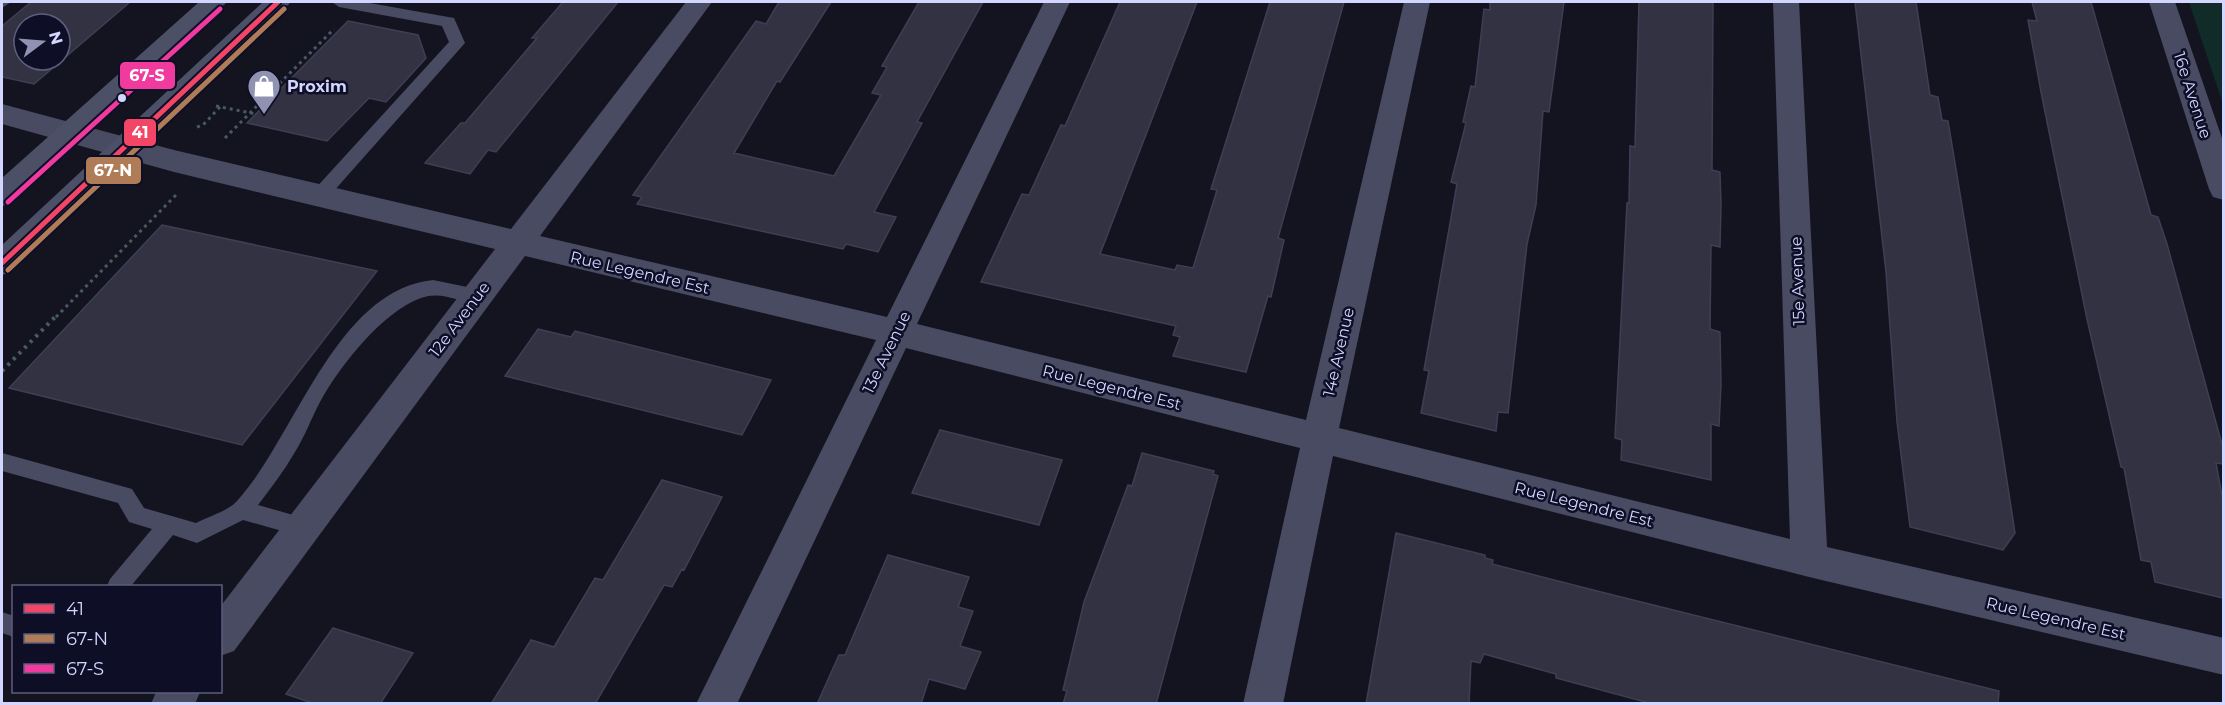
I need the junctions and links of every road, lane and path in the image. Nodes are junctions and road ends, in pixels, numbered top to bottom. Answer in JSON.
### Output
{"nodes":[{"id":1,"x":214,"y":2,"type":"edge"},
{"id":2,"x":278,"y":2,"type":"edge"},
{"id":3,"x":339,"y":2,"type":"edge"},
{"id":4,"x":699,"y":2,"type":"edge"},
{"id":5,"x":1057,"y":2,"type":"edge"},
{"id":6,"x":1418,"y":2,"type":"edge"},
{"id":7,"x":1786,"y":2,"type":"edge"},
{"id":8,"x":2162,"y":2,"type":"edge"},
{"id":9,"x":342,"y":22,"type":"dead end"},
{"id":10,"x":212,"y":105,"type":"dead end"},
{"id":11,"x":250,"y":113,"type":"junction"},
{"id":12,"x":2,"y":114,"type":"edge"},
{"id":13,"x":256,"y":114,"type":"dead end"},
{"id":14,"x":70,"y":133,"type":"junction"},
{"id":15,"x":219,"y":145,"type":"dead end"},
{"id":16,"x":123,"y":147,"type":"junction"},
{"id":17,"x":2223,"y":189,"type":"edge"},
{"id":18,"x":181,"y":190,"type":"dead end"},
{"id":19,"x":2,"y":195,"type":"edge"},
{"id":20,"x":319,"y":196,"type":"junction"},
{"id":21,"x":517,"y":243,"type":"junction"},
{"id":22,"x":2,"y":263,"type":"edge"},
{"id":23,"x":477,"y":296,"type":"junction"},
{"id":24,"x":895,"y":332,"type":"junction"},
{"id":25,"x":2,"y":371,"type":"edge"},
{"id":26,"x":1319,"y":439,"type":"junction"},
{"id":27,"x":2,"y":462,"type":"edge"},
{"id":28,"x":242,"y":510,"type":"junction"},
{"id":29,"x":169,"y":524,"type":"junction"},
{"id":30,"x":303,"y":527,"type":"junction"},
{"id":31,"x":1809,"y":560,"type":"junction"},
{"id":32,"x":119,"y":585,"type":"edge"},
{"id":33,"x":222,"y":635,"type":"edge"},
{"id":34,"x":2223,"y":657,"type":"edge"},
{"id":35,"x":716,"y":704,"type":"edge"},
{"id":36,"x":1263,"y":704,"type":"edge"}],
"edges":[{"from":1,"to":14,"type":"main road"},
{"from":2,"to":16,"type":"main road"},
{"from":3,"to":20,"type":"lane"},
{"from":4,"to":21,"type":"street","name":"12e Avenue"},
{"from":5,"to":24,"type":"street","name":"13e Avenue"},
{"from":6,"to":26,"type":"street","name":"14e Avenue"},
{"from":7,"to":31,"type":"street","name":"15e Avenue"},
{"from":8,"to":17,"type":"street","name":"16e Avenue"},
{"from":9,"to":11,"type":"path"},
{"from":10,"to":11,"type":"path"},
{"from":11,"to":13,"type":"path"},
{"from":11,"to":15,"type":"path"},
{"from":12,"to":14,"type":"street","name":"Rue Legendre Est"},
{"from":14,"to":16,"type":"street","name":"Rue Legendre Est"},
{"from":14,"to":19,"type":"main road"},
{"from":16,"to":20,"type":"street","name":"Rue Legendre Est"},
{"from":16,"to":22,"type":"main road"},
{"from":18,"to":25,"type":"path"},
{"from":20,"to":21,"type":"street","name":"Rue Legendre Est"},
{"from":21,"to":23,"type":"street","name":"12e Avenue"},
{"from":21,"to":24,"type":"street","name":"Rue Legendre Est"},
{"from":23,"to":28,"type":"lane"},
{"from":23,"to":30,"type":"street","name":"12e Avenue"},
{"from":24,"to":26,"type":"street","name":"Rue Legendre Est"},
{"from":24,"to":35,"type":"street","name":"13e Avenue"},
{"from":26,"to":31,"type":"street","name":"Rue Legendre Est"},
{"from":26,"to":36,"type":"street","name":"14e Avenue"},
{"from":27,"to":29,"type":"lane"},
{"from":28,"to":29,"type":"lane"},
{"from":28,"to":30,"type":"lane"},
{"from":29,"to":32,"type":"lane"},
{"from":30,"to":33,"type":"street","name":"12e Avenue"},
{"from":31,"to":34,"type":"street","name":"Rue Legendre Est"}]}
